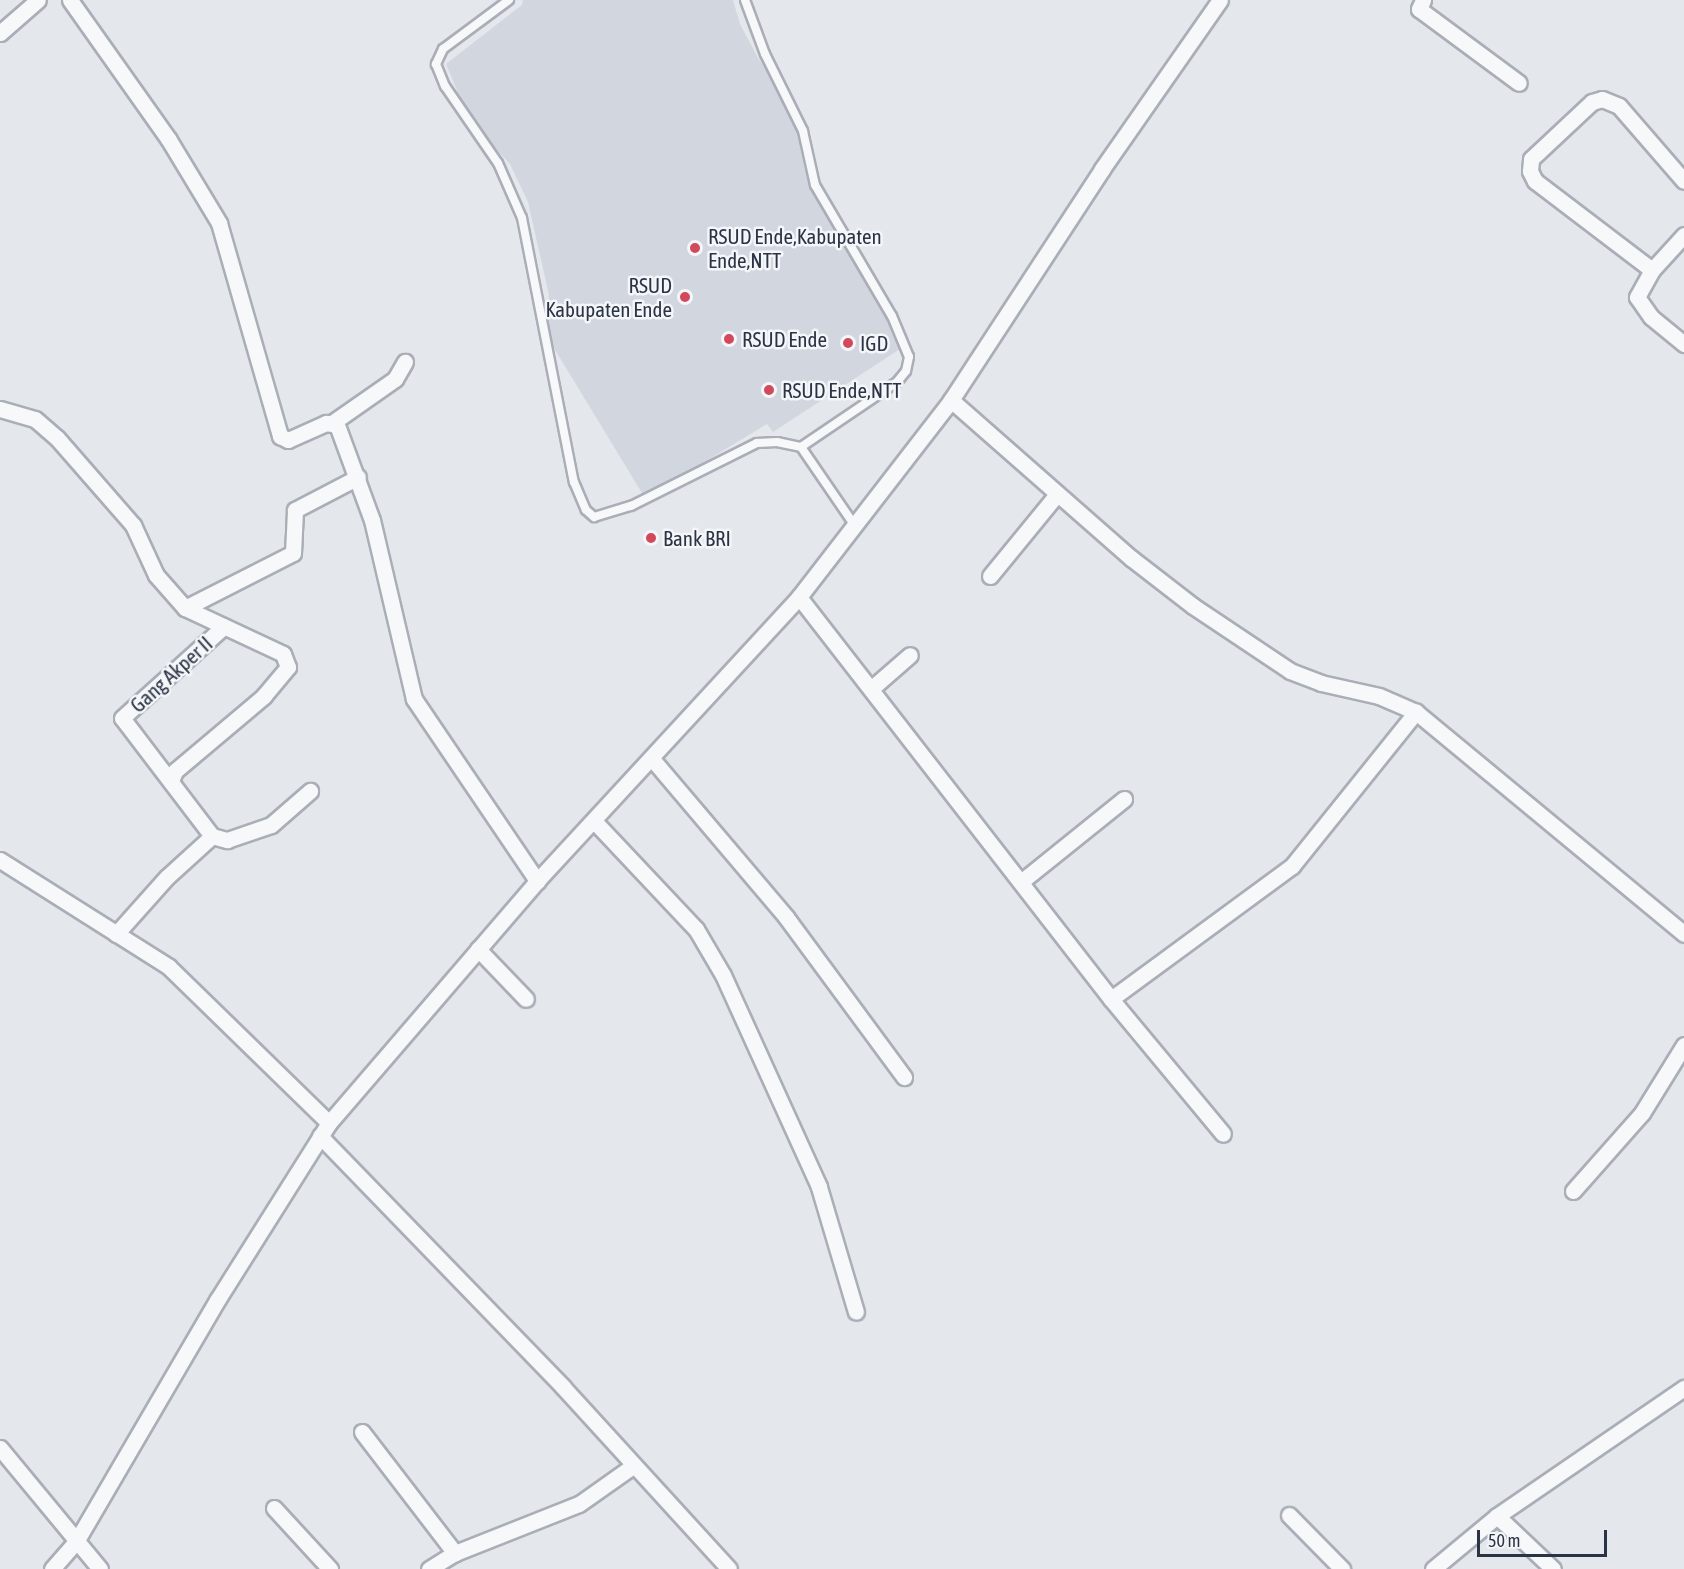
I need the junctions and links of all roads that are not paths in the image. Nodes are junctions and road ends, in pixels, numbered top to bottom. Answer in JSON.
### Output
{"nodes":[{"id":1,"x":38,"y":0,"type":"edge"},
{"id":2,"x":70,"y":0,"type":"edge"},
{"id":3,"x":509,"y":0,"type":"edge"},
{"id":4,"x":745,"y":0,"type":"edge"},
{"id":5,"x":1220,"y":0,"type":"edge"},
{"id":6,"x":1423,"y":0,"type":"edge"},
{"id":7,"x":0,"y":33,"type":"edge"},
{"id":8,"x":1520,"y":83,"type":"dead end"},
{"id":9,"x":1684,"y":182,"type":"edge"},
{"id":10,"x":1684,"y":235,"type":"edge"},
{"id":11,"x":1652,"y":270,"type":"junction"},
{"id":12,"x":1684,"y":344,"type":"edge"},
{"id":13,"x":405,"y":362,"type":"dead end"},
{"id":14,"x":951,"y":400,"type":"junction"},
{"id":15,"x":0,"y":409,"type":"edge"},
{"id":16,"x":332,"y":423,"type":"junction"},
{"id":17,"x":801,"y":447,"type":"junction"},
{"id":18,"x":358,"y":477,"type":"junction"},
{"id":19,"x":1057,"y":494,"type":"junction"},
{"id":20,"x":855,"y":526,"type":"junction"},
{"id":21,"x":990,"y":576,"type":"dead end"},
{"id":22,"x":799,"y":597,"type":"junction"},
{"id":23,"x":185,"y":608,"type":"junction"},
{"id":24,"x":224,"y":626,"type":"junction"},
{"id":25,"x":910,"y":655,"type":"dead end"},
{"id":26,"x":872,"y":688,"type":"junction"},
{"id":27,"x":1416,"y":712,"type":"junction"},
{"id":28,"x":653,"y":759,"type":"junction"},
{"id":29,"x":171,"y":781,"type":"junction"},
{"id":30,"x":310,"y":791,"type":"dead end"},
{"id":31,"x":1124,"y":799,"type":"dead end"},
{"id":32,"x":595,"y":822,"type":"junction"},
{"id":33,"x":212,"y":836,"type":"junction"},
{"id":34,"x":0,"y":861,"type":"edge"},
{"id":35,"x":537,"y":881,"type":"junction"},
{"id":36,"x":1022,"y":881,"type":"junction"},
{"id":37,"x":116,"y":934,"type":"junction"},
{"id":38,"x":1684,"y":934,"type":"edge"},
{"id":39,"x":478,"y":949,"type":"junction"},
{"id":40,"x":526,"y":999,"type":"dead end"},
{"id":41,"x":1111,"y":999,"type":"junction"},
{"id":42,"x":1684,"y":1045,"type":"edge"},
{"id":43,"x":904,"y":1077,"type":"dead end"},
{"id":44,"x":325,"y":1130,"type":"junction"},
{"id":45,"x":1223,"y":1134,"type":"dead end"},
{"id":46,"x":1574,"y":1191,"type":"dead end"},
{"id":47,"x":856,"y":1312,"type":"dead end"},
{"id":48,"x":1684,"y":1388,"type":"edge"},
{"id":49,"x":362,"y":1432,"type":"dead end"},
{"id":50,"x":0,"y":1448,"type":"edge"},
{"id":51,"x":634,"y":1465,"type":"junction"},
{"id":52,"x":274,"y":1508,"type":"dead end"},
{"id":53,"x":1289,"y":1515,"type":"dead end"},
{"id":54,"x":1497,"y":1516,"type":"junction"},
{"id":55,"x":77,"y":1540,"type":"junction"},
{"id":56,"x":455,"y":1553,"type":"junction"},
{"id":57,"x":52,"y":1569,"type":"edge"},
{"id":58,"x":99,"y":1569,"type":"edge"},
{"id":59,"x":330,"y":1569,"type":"edge"},
{"id":60,"x":429,"y":1569,"type":"edge"},
{"id":61,"x":729,"y":1569,"type":"edge"},
{"id":62,"x":1342,"y":1569,"type":"edge"},
{"id":63,"x":1433,"y":1569,"type":"edge"},
{"id":64,"x":1553,"y":1569,"type":"edge"}],
"edges":[{"from":1,"to":7,"type":"street"},
{"from":2,"to":16,"type":"street"},
{"from":3,"to":17,"type":"lane"},
{"from":4,"to":17,"type":"lane"},
{"from":5,"to":14,"type":"street"},
{"from":6,"to":8,"type":"street"},
{"from":9,"to":11,"type":"street"},
{"from":10,"to":11,"type":"street"},
{"from":11,"to":12,"type":"street"},
{"from":13,"to":16,"type":"street"},
{"from":14,"to":19,"type":"street"},
{"from":14,"to":20,"type":"street"},
{"from":15,"to":23,"type":"street"},
{"from":16,"to":18,"type":"street"},
{"from":17,"to":20,"type":"lane"},
{"from":18,"to":23,"type":"street"},
{"from":18,"to":35,"type":"street"},
{"from":19,"to":21,"type":"street"},
{"from":19,"to":27,"type":"street"},
{"from":20,"to":22,"type":"street"},
{"from":22,"to":26,"type":"street"},
{"from":22,"to":28,"type":"street"},
{"from":23,"to":24,"type":"street"},
{"from":24,"to":29,"type":"street","name":"Gang Akper II"},
{"from":24,"to":29,"type":"street"},
{"from":25,"to":26,"type":"street"},
{"from":26,"to":36,"type":"street"},
{"from":27,"to":38,"type":"street"},
{"from":27,"to":41,"type":"street"},
{"from":28,"to":32,"type":"street"},
{"from":28,"to":43,"type":"street"},
{"from":29,"to":33,"type":"street","name":"Gang Akper II"},
{"from":30,"to":33,"type":"street"},
{"from":31,"to":36,"type":"street"},
{"from":32,"to":35,"type":"street"},
{"from":32,"to":47,"type":"street"},
{"from":33,"to":37,"type":"street"},
{"from":34,"to":37,"type":"street"},
{"from":35,"to":39,"type":"street"},
{"from":36,"to":41,"type":"street"},
{"from":37,"to":44,"type":"street"},
{"from":39,"to":40,"type":"street"},
{"from":39,"to":44,"type":"street"},
{"from":41,"to":45,"type":"street"},
{"from":42,"to":46,"type":"street"},
{"from":44,"to":51,"type":"street"},
{"from":44,"to":55,"type":"street"},
{"from":48,"to":54,"type":"street"},
{"from":49,"to":56,"type":"street"},
{"from":50,"to":55,"type":"street"},
{"from":51,"to":56,"type":"street"},
{"from":51,"to":61,"type":"street"},
{"from":52,"to":59,"type":"street"},
{"from":53,"to":62,"type":"street"},
{"from":54,"to":63,"type":"street"},
{"from":54,"to":64,"type":"street"},
{"from":55,"to":57,"type":"street"},
{"from":55,"to":58,"type":"street"},
{"from":56,"to":60,"type":"street"}]}
